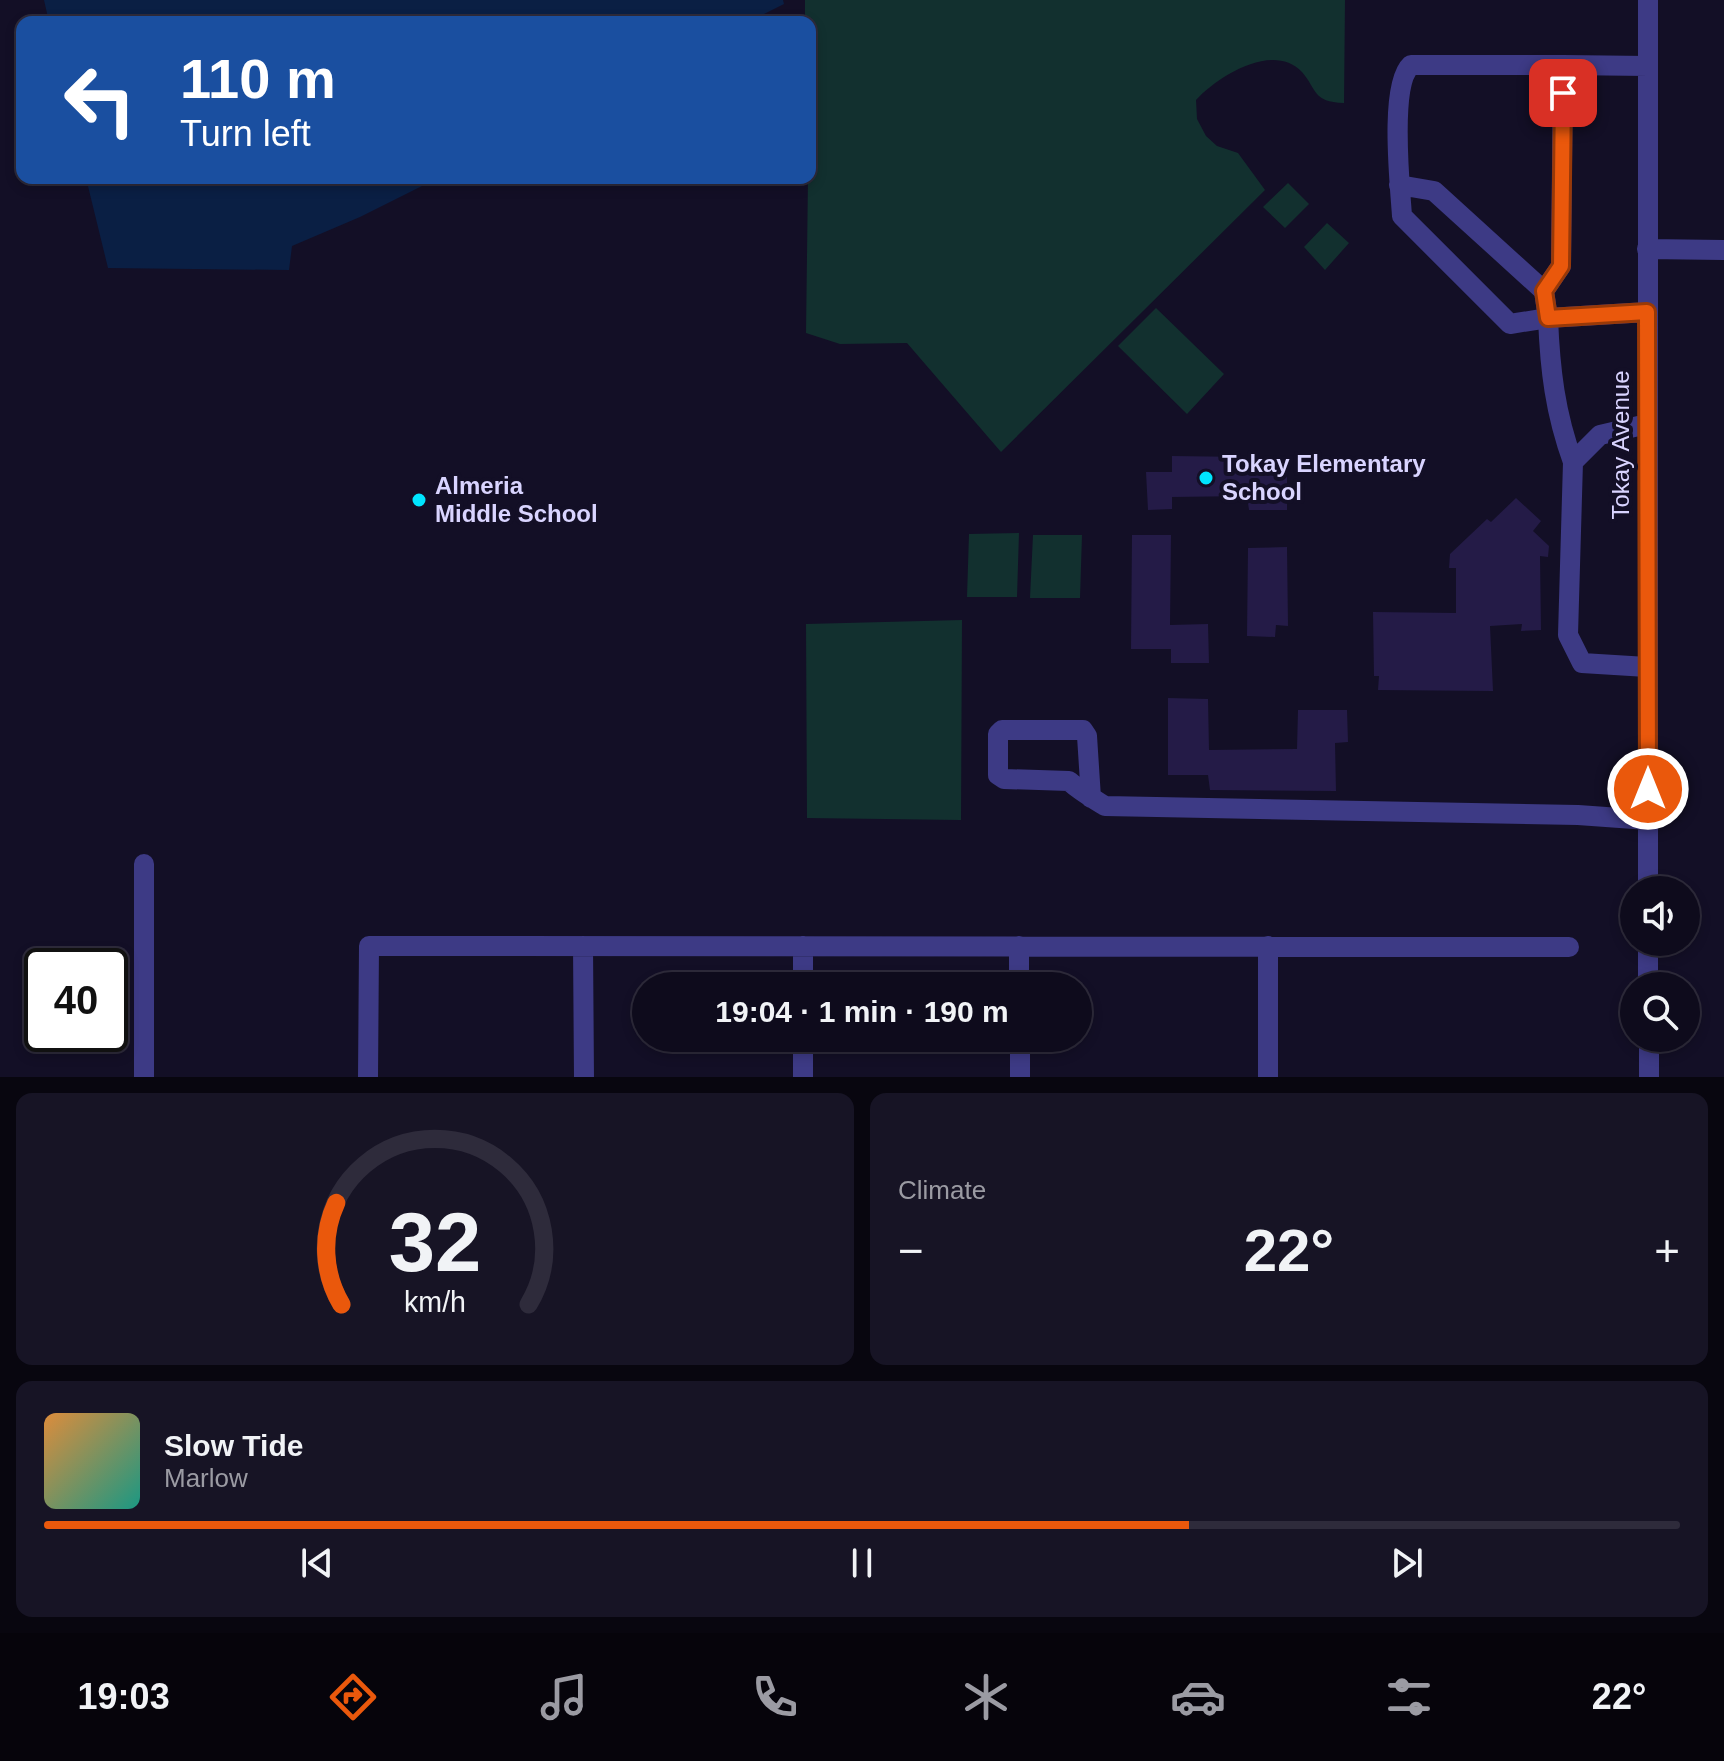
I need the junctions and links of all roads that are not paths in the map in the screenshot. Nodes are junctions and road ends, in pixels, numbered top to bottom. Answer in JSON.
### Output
{"nodes":[{"id":1,"x":1648,"y":0,"type":"edge"},
{"id":2,"x":1563,"y":65,"type":"junction"},
{"id":3,"x":1648,"y":66,"type":"junction"},
{"id":4,"x":1399,"y":185,"type":"junction"},
{"id":5,"x":1647,"y":249,"type":"junction"},
{"id":6,"x":1724,"y":250,"type":"edge"},
{"id":7,"x":1544,"y":291,"type":"junction"},
{"id":8,"x":1647,"y":312,"type":"junction"},
{"id":9,"x":1548,"y":318,"type":"junction"},
{"id":10,"x":1647,"y":424,"type":"junction"},
{"id":11,"x":1573,"y":462,"type":"junction"},
{"id":12,"x":1647,"y":667,"type":"junction"},
{"id":13,"x":1091,"y":798,"type":"junction"},
{"id":14,"x":1648,"y":820,"type":"junction"},
{"id":15,"x":144,"y":864,"type":"dead end"},
{"id":16,"x":1648,"y":876,"type":"edge"},
{"id":17,"x":583,"y":946,"type":"junction"},
{"id":18,"x":803,"y":946,"type":"junction"},
{"id":19,"x":1019,"y":946,"type":"junction"},
{"id":20,"x":1268,"y":946,"type":"junction"},
{"id":21,"x":1569,"y":947,"type":"dead end"},
{"id":22,"x":803,"y":972,"type":"edge"},
{"id":23,"x":1019,"y":972,"type":"edge"},
{"id":24,"x":803,"y":1052,"type":"edge"},
{"id":25,"x":1020,"y":1052,"type":"edge"},
{"id":26,"x":1649,"y":1052,"type":"edge"},
{"id":27,"x":144,"y":1077,"type":"edge"},
{"id":28,"x":368,"y":1077,"type":"edge"},
{"id":29,"x":584,"y":1077,"type":"edge"},
{"id":30,"x":803,"y":1077,"type":"edge"},
{"id":31,"x":1020,"y":1077,"type":"edge"},
{"id":32,"x":1268,"y":1077,"type":"edge"},
{"id":33,"x":1649,"y":1077,"type":"edge"}],
"edges":[{"from":1,"to":3,"type":"street","name":"Tokay Avenue"},
{"from":2,"to":3,"type":"street"},
{"from":2,"to":4,"type":"street"},
{"from":2,"to":7,"type":"street"},
{"from":3,"to":5,"type":"street","name":"Tokay Avenue"},
{"from":4,"to":7,"type":"street"},
{"from":4,"to":9,"type":"street"},
{"from":5,"to":6,"type":"street"},
{"from":5,"to":8,"type":"street","name":"Tokay Avenue"},
{"from":7,"to":9,"type":"street"},
{"from":8,"to":9,"type":"street"},
{"from":8,"to":10,"type":"street","name":"Tokay Avenue"},
{"from":9,"to":11,"type":"street"},
{"from":10,"to":11,"type":"street"},
{"from":10,"to":12,"type":"street","name":"Tokay Avenue"},
{"from":11,"to":12,"type":"street"},
{"from":12,"to":14,"type":"street","name":"Tokay Avenue"},
{"from":13,"to":13,"type":"street"},
{"from":13,"to":14,"type":"street"},
{"from":14,"to":16,"type":"street","name":"Tokay Avenue"},
{"from":15,"to":27,"type":"street"},
{"from":17,"to":18,"type":"street"},
{"from":17,"to":28,"type":"street"},
{"from":17,"to":29,"type":"street"},
{"from":18,"to":19,"type":"street"},
{"from":18,"to":22,"type":"street"},
{"from":19,"to":20,"type":"street"},
{"from":19,"to":23,"type":"street"},
{"from":20,"to":21,"type":"street"},
{"from":20,"to":32,"type":"street"},
{"from":24,"to":30,"type":"street"},
{"from":25,"to":31,"type":"street"},
{"from":26,"to":33,"type":"street"}]}
